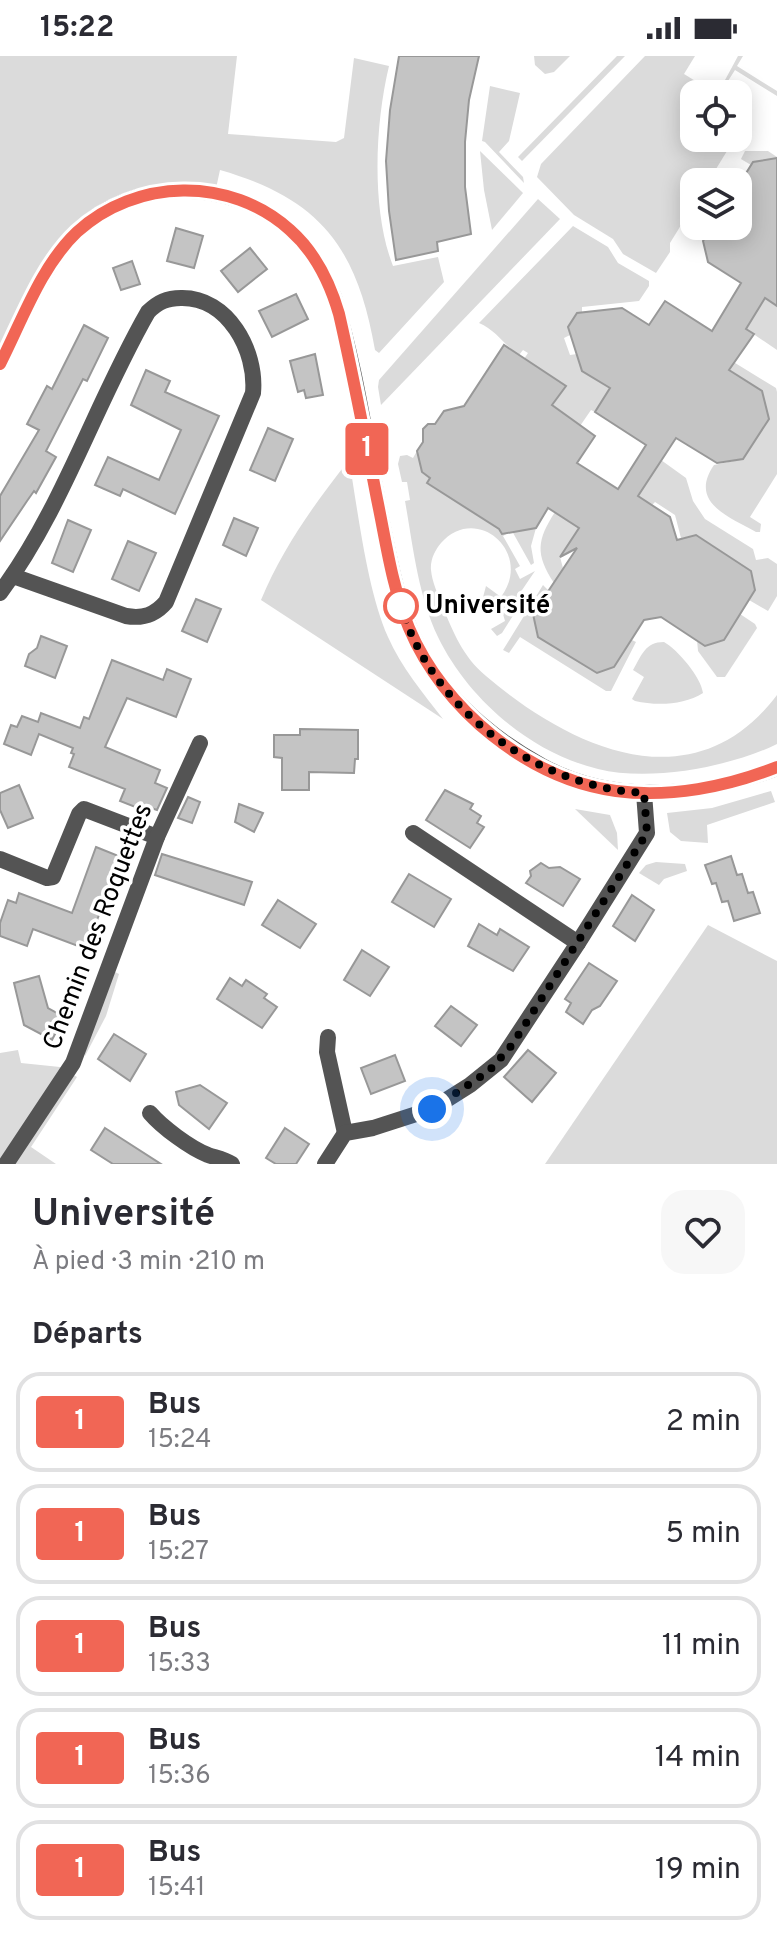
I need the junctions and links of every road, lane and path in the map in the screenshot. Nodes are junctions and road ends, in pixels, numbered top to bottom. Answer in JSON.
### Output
{"nodes":[{"id":1,"x":0,"y":364,"type":"edge"},
{"id":2,"x":13,"y":576,"type":"junction"},
{"id":3,"x":0,"y":593,"type":"edge"},
{"id":4,"x":200,"y":743,"type":"dead end"},
{"id":5,"x":777,"y":768,"type":"edge"},
{"id":6,"x":644,"y":793,"type":"junction"},
{"id":7,"x":413,"y":833,"type":"dead end"},
{"id":8,"x":157,"y":837,"type":"junction"},
{"id":9,"x":0,"y":859,"type":"edge"},
{"id":10,"x":578,"y":943,"type":"junction"},
{"id":11,"x":328,"y":1037,"type":"dead end"},
{"id":12,"x":150,"y":1113,"type":"dead end"},
{"id":13,"x":345,"y":1133,"type":"junction"},
{"id":14,"x":6,"y":1164,"type":"edge"},
{"id":15,"x":232,"y":1164,"type":"edge"},
{"id":16,"x":325,"y":1164,"type":"edge"}],
"edges":[{"from":1,"to":6,"type":"street"},
{"from":2,"to":2,"type":"street"},
{"from":2,"to":3,"type":"street"},
{"from":4,"to":8,"type":"street","name":"Chemin des Roquettes"},
{"from":5,"to":6,"type":"street"},
{"from":6,"to":10,"type":"street"},
{"from":7,"to":10,"type":"street"},
{"from":8,"to":9,"type":"street"},
{"from":8,"to":14,"type":"street","name":"Chemin des Roquettes"},
{"from":10,"to":13,"type":"street"},
{"from":11,"to":13,"type":"street"},
{"from":12,"to":15,"type":"street"},
{"from":13,"to":16,"type":"street"}]}
